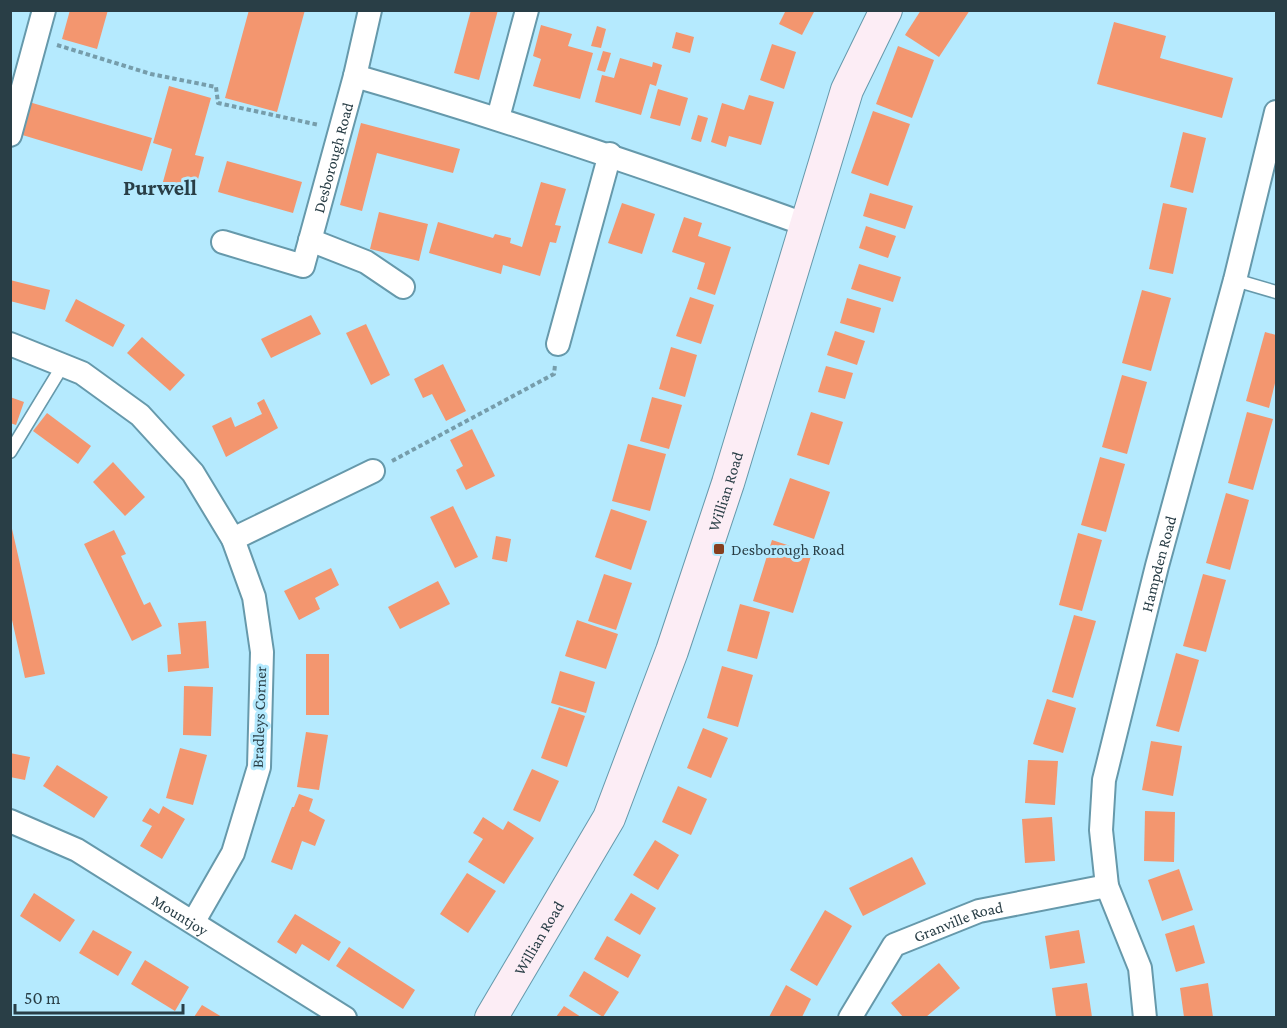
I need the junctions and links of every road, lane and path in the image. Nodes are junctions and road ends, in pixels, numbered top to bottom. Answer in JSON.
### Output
{"nodes":[{"id":1,"x":44,"y":10,"type":"edge"},
{"id":2,"x":370,"y":10,"type":"edge"},
{"id":3,"x":527,"y":10,"type":"edge"},
{"id":4,"x":886,"y":10,"type":"edge"},
{"id":5,"x":48,"y":42,"type":"dead end"},
{"id":6,"x":355,"y":76,"type":"junction"},
{"id":7,"x":1276,"y":112,"type":"edge"},
{"id":8,"x":498,"y":118,"type":"junction"},
{"id":9,"x":321,"y":126,"type":"dead end"},
{"id":10,"x":10,"y":135,"type":"edge"},
{"id":11,"x":610,"y":154,"type":"junction"},
{"id":12,"x":807,"y":225,"type":"junction"},
{"id":13,"x":310,"y":240,"type":"junction"},
{"id":14,"x":224,"y":242,"type":"dead end"},
{"id":15,"x":1235,"y":280,"type":"junction"},
{"id":16,"x":404,"y":287,"type":"dead end"},
{"id":17,"x":1276,"y":292,"type":"edge"},
{"id":18,"x":10,"y":344,"type":"edge"},
{"id":19,"x":558,"y":344,"type":"joint"},
{"id":20,"x":63,"y":365,"type":"junction"},
{"id":21,"x":10,"y":452,"type":"edge"},
{"id":22,"x":373,"y":471,"type":"joint"},
{"id":23,"x":234,"y":539,"type":"junction"},
{"id":24,"x":10,"y":820,"type":"edge"},
{"id":25,"x":1107,"y":886,"type":"junction"},
{"id":26,"x":194,"y":921,"type":"junction"},
{"id":27,"x":345,"y":1017,"type":"edge"},
{"id":28,"x":491,"y":1017,"type":"edge"},
{"id":29,"x":850,"y":1017,"type":"edge"},
{"id":30,"x":1145,"y":1017,"type":"edge"}],
"edges":[{"from":1,"to":10,"type":"street"},
{"from":2,"to":6,"type":"street","name":"Desborough Road"},
{"from":3,"to":8,"type":"street"},
{"from":4,"to":12,"type":"street","name":"Willian Road"},
{"from":5,"to":9,"type":"path"},
{"from":6,"to":8,"type":"street"},
{"from":6,"to":13,"type":"street","name":"Desborough Road"},
{"from":7,"to":15,"type":"street","name":"Hampden Road"},
{"from":8,"to":11,"type":"street"},
{"from":11,"to":12,"type":"street"},
{"from":11,"to":19,"type":"street"},
{"from":12,"to":28,"type":"street","name":"Willian Road"},
{"from":13,"to":14,"type":"street","name":"Desborough Road"},
{"from":13,"to":16,"type":"street"},
{"from":15,"to":17,"type":"lane"},
{"from":15,"to":25,"type":"street","name":"Hampden Road"},
{"from":18,"to":20,"type":"street","name":"Bradleys Corner"},
{"from":19,"to":22,"type":"path"},
{"from":20,"to":21,"type":"lane"},
{"from":20,"to":23,"type":"street","name":"Bradleys Corner"},
{"from":22,"to":23,"type":"street"},
{"from":23,"to":26,"type":"street","name":"Bradleys Corner"},
{"from":24,"to":26,"type":"street","name":"Mountjoy"},
{"from":25,"to":29,"type":"street","name":"Granville Road"},
{"from":25,"to":30,"type":"street","name":"Hampden Road"},
{"from":26,"to":27,"type":"street","name":"Mountjoy"}]}
